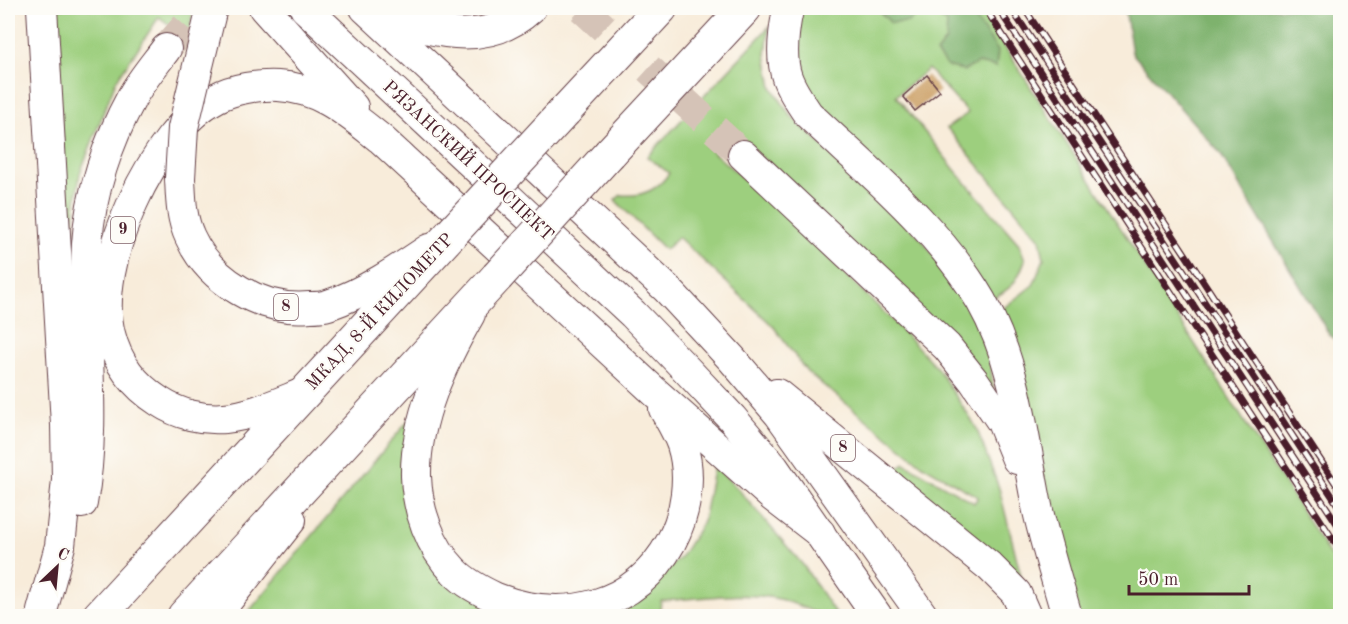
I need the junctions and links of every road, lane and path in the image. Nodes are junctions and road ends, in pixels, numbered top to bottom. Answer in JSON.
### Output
{"nodes":[{"id":1,"x":42,"y":8,"type":"edge"},
{"id":2,"x":212,"y":8,"type":"edge"},
{"id":3,"x":264,"y":8,"type":"edge"},
{"id":4,"x":305,"y":8,"type":"edge"},
{"id":5,"x":365,"y":8,"type":"edge"},
{"id":6,"x":377,"y":8,"type":"edge"},
{"id":7,"x":531,"y":8,"type":"edge"},
{"id":8,"x":661,"y":8,"type":"edge"},
{"id":9,"x":745,"y":8,"type":"edge"},
{"id":10,"x":789,"y":8,"type":"edge"},
{"id":11,"x":166,"y":49,"type":"tunnel mouth"},
{"id":12,"x":381,"y":139,"type":"junction"},
{"id":13,"x":743,"y":155,"type":"tunnel mouth"},
{"id":14,"x":451,"y":234,"type":"junction"},
{"id":15,"x":497,"y":277,"type":"junction"},
{"id":16,"x":732,"y":359,"type":"junction"},
{"id":17,"x":396,"y":386,"type":"junction"},
{"id":18,"x":306,"y":392,"type":"junction"},
{"id":19,"x":656,"y":393,"type":"junction"},
{"id":20,"x":1038,"y":512,"type":"junction"},
{"id":21,"x":820,"y":533,"type":"junction"},
{"id":22,"x":41,"y":614,"type":"edge"},
{"id":23,"x":99,"y":616,"type":"edge"},
{"id":24,"x":184,"y":616,"type":"edge"},
{"id":25,"x":215,"y":616,"type":"edge"},
{"id":26,"x":877,"y":616,"type":"edge"},
{"id":27,"x":923,"y":616,"type":"edge"},
{"id":28,"x":1026,"y":616,"type":"edge"},
{"id":29,"x":1067,"y":616,"type":"edge"}],
"edges":[{"from":1,"to":22,"type":"main road"},
{"from":2,"to":14,"type":"main road","number":"8","bridge":true},
{"from":3,"to":12,"type":"main road"},
{"from":4,"to":21,"type":"main road","name":"РЯЗАНСКИЙ ПРОСПЕКТ"},
{"from":5,"to":16,"type":"main road"},
{"from":6,"to":7,"type":"main road"},
{"from":8,"to":14,"type":"highway","name":"МКАД, 8-Й КИЛОМЕТР","bridge":true},
{"from":9,"to":15,"type":"highway","bridge":true},
{"from":10,"to":20,"type":"main road"},
{"from":11,"to":22,"type":"main road"},
{"from":12,"to":18,"type":"main road","number":"9"},
{"from":12,"to":19,"type":"main road"},
{"from":13,"to":20,"type":"main road"},
{"from":14,"to":18,"type":"highway","name":"МКАД, 8-Й КИЛОМЕТР"},
{"from":15,"to":17,"type":"highway"},
{"from":15,"to":19,"type":"main road"},
{"from":16,"to":27,"type":"main road"},
{"from":16,"to":28,"type":"main road","number":"8"},
{"from":17,"to":24,"type":"highway"},
{"from":17,"to":25,"type":"main road"},
{"from":18,"to":23,"type":"highway","name":"МКАД, 8-Й КИЛОМЕТР"},
{"from":19,"to":21,"type":"main road"},
{"from":20,"to":29,"type":"main road"},
{"from":21,"to":26,"type":"main road","name":"РЯЗАНСКИЙ ПРОСПЕКТ"}]}
